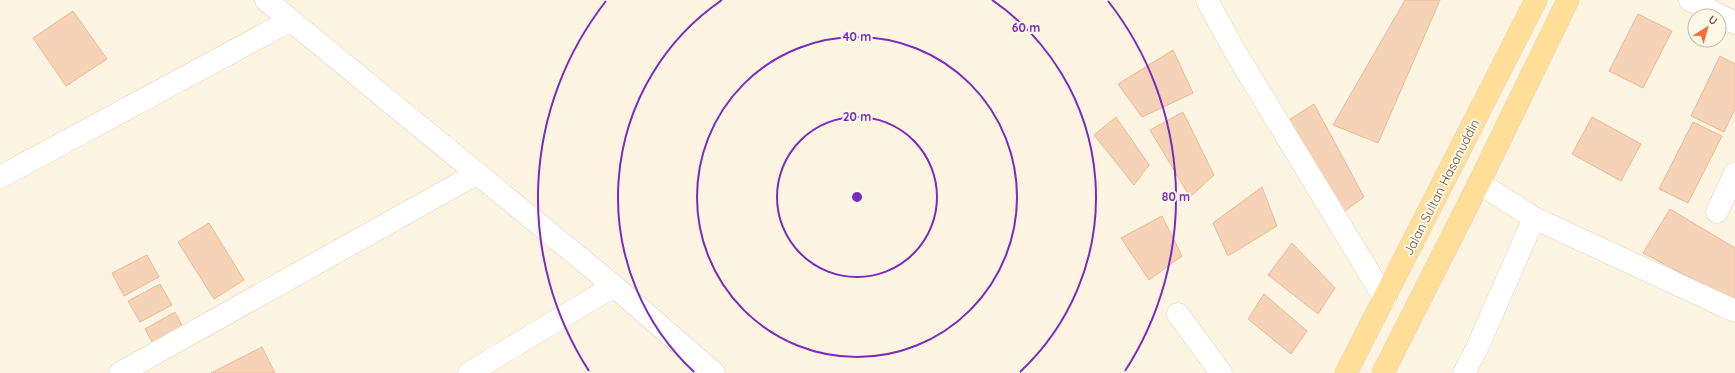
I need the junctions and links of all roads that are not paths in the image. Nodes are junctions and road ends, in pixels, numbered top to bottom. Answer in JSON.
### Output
{"nodes":[{"id":1,"x":266,"y":0,"type":"edge"},
{"id":2,"x":1207,"y":0,"type":"edge"},
{"id":3,"x":1536,"y":0,"type":"edge"},
{"id":4,"x":1568,"y":0,"type":"edge"},
{"id":5,"x":1690,"y":0,"type":"edge"},
{"id":6,"x":291,"y":20,"type":"junction"},
{"id":7,"x":1735,"y":23,"type":"edge"},
{"id":8,"x":478,"y":173,"type":"junction"},
{"id":9,"x":1735,"y":173,"type":"edge"},
{"id":10,"x":0,"y":177,"type":"edge"},
{"id":11,"x":1479,"y":183,"type":"junction"},
{"id":12,"x":1717,"y":212,"type":"dead end"},
{"id":13,"x":1534,"y":218,"type":"junction"},
{"id":14,"x":614,"y":286,"type":"junction"},
{"id":15,"x":1385,"y":299,"type":"junction"},
{"id":16,"x":1735,"y":311,"type":"edge"},
{"id":17,"x":1178,"y":314,"type":"dead end"},
{"id":18,"x":1218,"y":372,"type":"edge"},
{"id":19,"x":120,"y":373,"type":"edge"},
{"id":20,"x":469,"y":373,"type":"edge"},
{"id":21,"x":714,"y":373,"type":"edge"},
{"id":22,"x":1346,"y":373,"type":"edge"},
{"id":23,"x":1383,"y":373,"type":"edge"},
{"id":24,"x":1464,"y":373,"type":"edge"}],
"edges":[{"from":1,"to":6,"type":"street"},
{"from":2,"to":15,"type":"street"},
{"from":3,"to":15,"type":"main road","name":"Jalan Sultan Hasanuddin"},
{"from":4,"to":11,"type":"main road"},
{"from":5,"to":7,"type":"street"},
{"from":6,"to":8,"type":"street"},
{"from":6,"to":10,"type":"street"},
{"from":8,"to":14,"type":"street"},
{"from":8,"to":19,"type":"street"},
{"from":9,"to":12,"type":"street"},
{"from":11,"to":13,"type":"street"},
{"from":11,"to":23,"type":"main road"},
{"from":13,"to":16,"type":"street"},
{"from":13,"to":24,"type":"street"},
{"from":14,"to":20,"type":"street"},
{"from":14,"to":21,"type":"street"},
{"from":15,"to":22,"type":"main road","name":"Jalan Sultan Hasanuddin"},
{"from":17,"to":18,"type":"street"}]}
